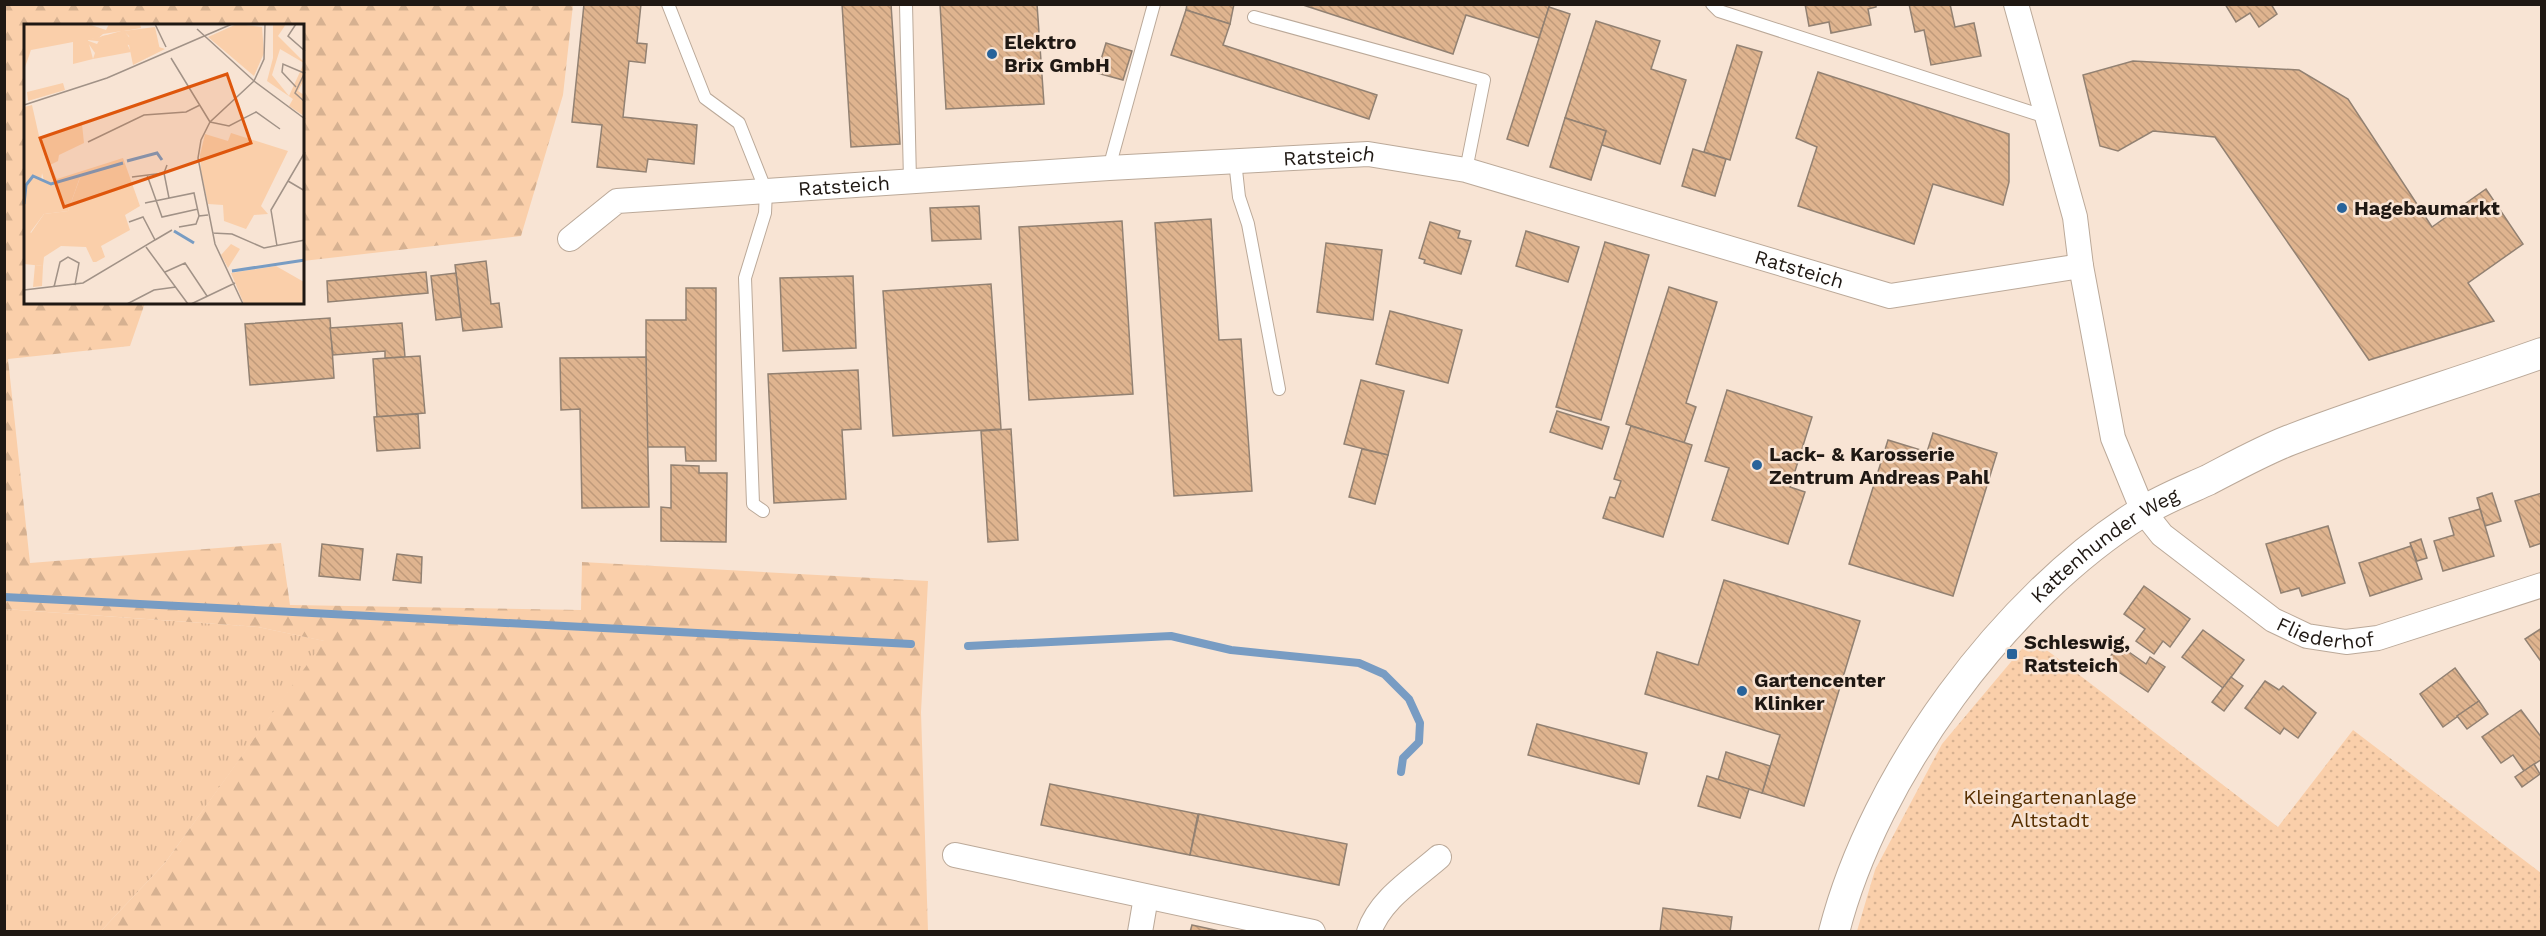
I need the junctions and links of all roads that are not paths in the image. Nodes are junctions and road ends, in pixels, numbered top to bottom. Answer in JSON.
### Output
{"nodes":[{"id":1,"x":668,"y":4,"type":"edge"},
{"id":2,"x":906,"y":4,"type":"edge"},
{"id":3,"x":1154,"y":4,"type":"edge"},
{"id":4,"x":1713,"y":4,"type":"edge"},
{"id":5,"x":2016,"y":4,"type":"edge"},
{"id":6,"x":1254,"y":17,"type":"dead end"},
{"id":7,"x":2046,"y":117,"type":"junction"},
{"id":8,"x":1235,"y":161,"type":"junction"},
{"id":9,"x":1109,"y":168,"type":"junction"},
{"id":10,"x":1466,"y":170,"type":"junction"},
{"id":11,"x":910,"y":181,"type":"junction"},
{"id":12,"x":766,"y":191,"type":"junction"},
{"id":13,"x":570,"y":239,"type":"dead end"},
{"id":14,"x":2081,"y":266,"type":"junction"},
{"id":15,"x":2541,"y":353,"type":"edge"},
{"id":16,"x":1278,"y":389,"type":"dead end"},
{"id":17,"x":763,"y":511,"type":"dead end"},
{"id":18,"x":2143,"y":511,"type":"junction"},
{"id":19,"x":2541,"y":585,"type":"edge"},
{"id":20,"x":955,"y":855,"type":"dead end"},
{"id":21,"x":1439,"y":857,"type":"dead end"},
{"id":22,"x":1146,"y":897,"type":"junction"},
{"id":23,"x":1140,"y":932,"type":"edge"},
{"id":24,"x":1313,"y":932,"type":"edge"},
{"id":25,"x":1369,"y":932,"type":"edge"},
{"id":26,"x":1834,"y":932,"type":"edge"}],
"edges":[{"from":1,"to":12,"type":"lane"},
{"from":2,"to":11,"type":"lane"},
{"from":3,"to":9,"type":"lane"},
{"from":4,"to":7,"type":"lane"},
{"from":5,"to":7,"type":"street"},
{"from":6,"to":10,"type":"lane"},
{"from":7,"to":14,"type":"street"},
{"from":8,"to":9,"type":"street","name":"Ratsteich"},
{"from":8,"to":10,"type":"street","name":"Ratsteich"},
{"from":8,"to":16,"type":"lane"},
{"from":9,"to":11,"type":"street","name":"Ratsteich"},
{"from":10,"to":14,"type":"street","name":"Ratsteich"},
{"from":11,"to":12,"type":"street","name":"Ratsteich"},
{"from":12,"to":13,"type":"street","name":"Ratsteich"},
{"from":12,"to":17,"type":"lane"},
{"from":14,"to":18,"type":"street"},
{"from":15,"to":18,"type":"street","name":"Kattenhunder Weg"},
{"from":18,"to":19,"type":"street","name":"Fliederhof"},
{"from":18,"to":26,"type":"street","name":"Kattenhunder Weg"},
{"from":20,"to":22,"type":"street"},
{"from":21,"to":25,"type":"street"},
{"from":22,"to":23,"type":"street"},
{"from":22,"to":24,"type":"street"}]}
